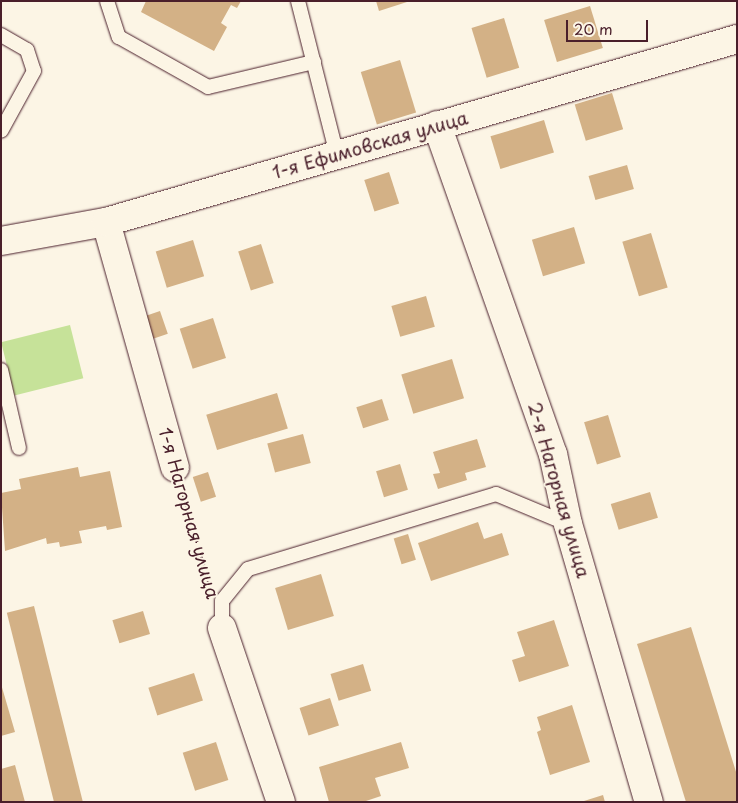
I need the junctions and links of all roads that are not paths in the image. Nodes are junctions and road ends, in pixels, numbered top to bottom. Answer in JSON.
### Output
{"nodes":[{"id":1,"x":107,"y":1,"type":"edge"},
{"id":2,"x":298,"y":1,"type":"edge"},
{"id":3,"x":1,"y":35,"type":"edge"},
{"id":4,"x":737,"y":39,"type":"edge"},
{"id":5,"x":314,"y":62,"type":"junction"},
{"id":6,"x":437,"y":125,"type":"junction"},
{"id":7,"x":1,"y":131,"type":"edge"},
{"id":8,"x":337,"y":155,"type":"junction"},
{"id":9,"x":106,"y":222,"type":"junction"},
{"id":10,"x":1,"y":242,"type":"edge"},
{"id":11,"x":1,"y":370,"type":"edge"},
{"id":12,"x":19,"y":448,"type":"dead end"},
{"id":13,"x":174,"y":467,"type":"road end"},
{"id":14,"x":568,"y":524,"type":"junction"},
{"id":15,"x":222,"y":628,"type":"joint"},
{"id":16,"x":281,"y":802,"type":"edge"},
{"id":17,"x":649,"y":802,"type":"edge"}],
"edges":[{"from":1,"to":5,"type":"lane"},
{"from":2,"to":5,"type":"lane"},
{"from":3,"to":7,"type":"lane"},
{"from":4,"to":6,"type":"street","name":"1-я Ефимовская улица"},
{"from":5,"to":8,"type":"lane"},
{"from":6,"to":8,"type":"street","name":"1-я Ефимовская улица"},
{"from":6,"to":14,"type":"street","name":"2-я Нагорная улица"},
{"from":8,"to":9,"type":"street","name":"1-я Ефимовская улица"},
{"from":9,"to":10,"type":"street","name":"1-я Ефимовская улица"},
{"from":9,"to":13,"type":"street","name":"1-я Нагорная улица"},
{"from":11,"to":12,"type":"lane"},
{"from":14,"to":15,"type":"lane"},
{"from":14,"to":17,"type":"street","name":"2-я Нагорная улица"},
{"from":15,"to":16,"type":"street"}]}
